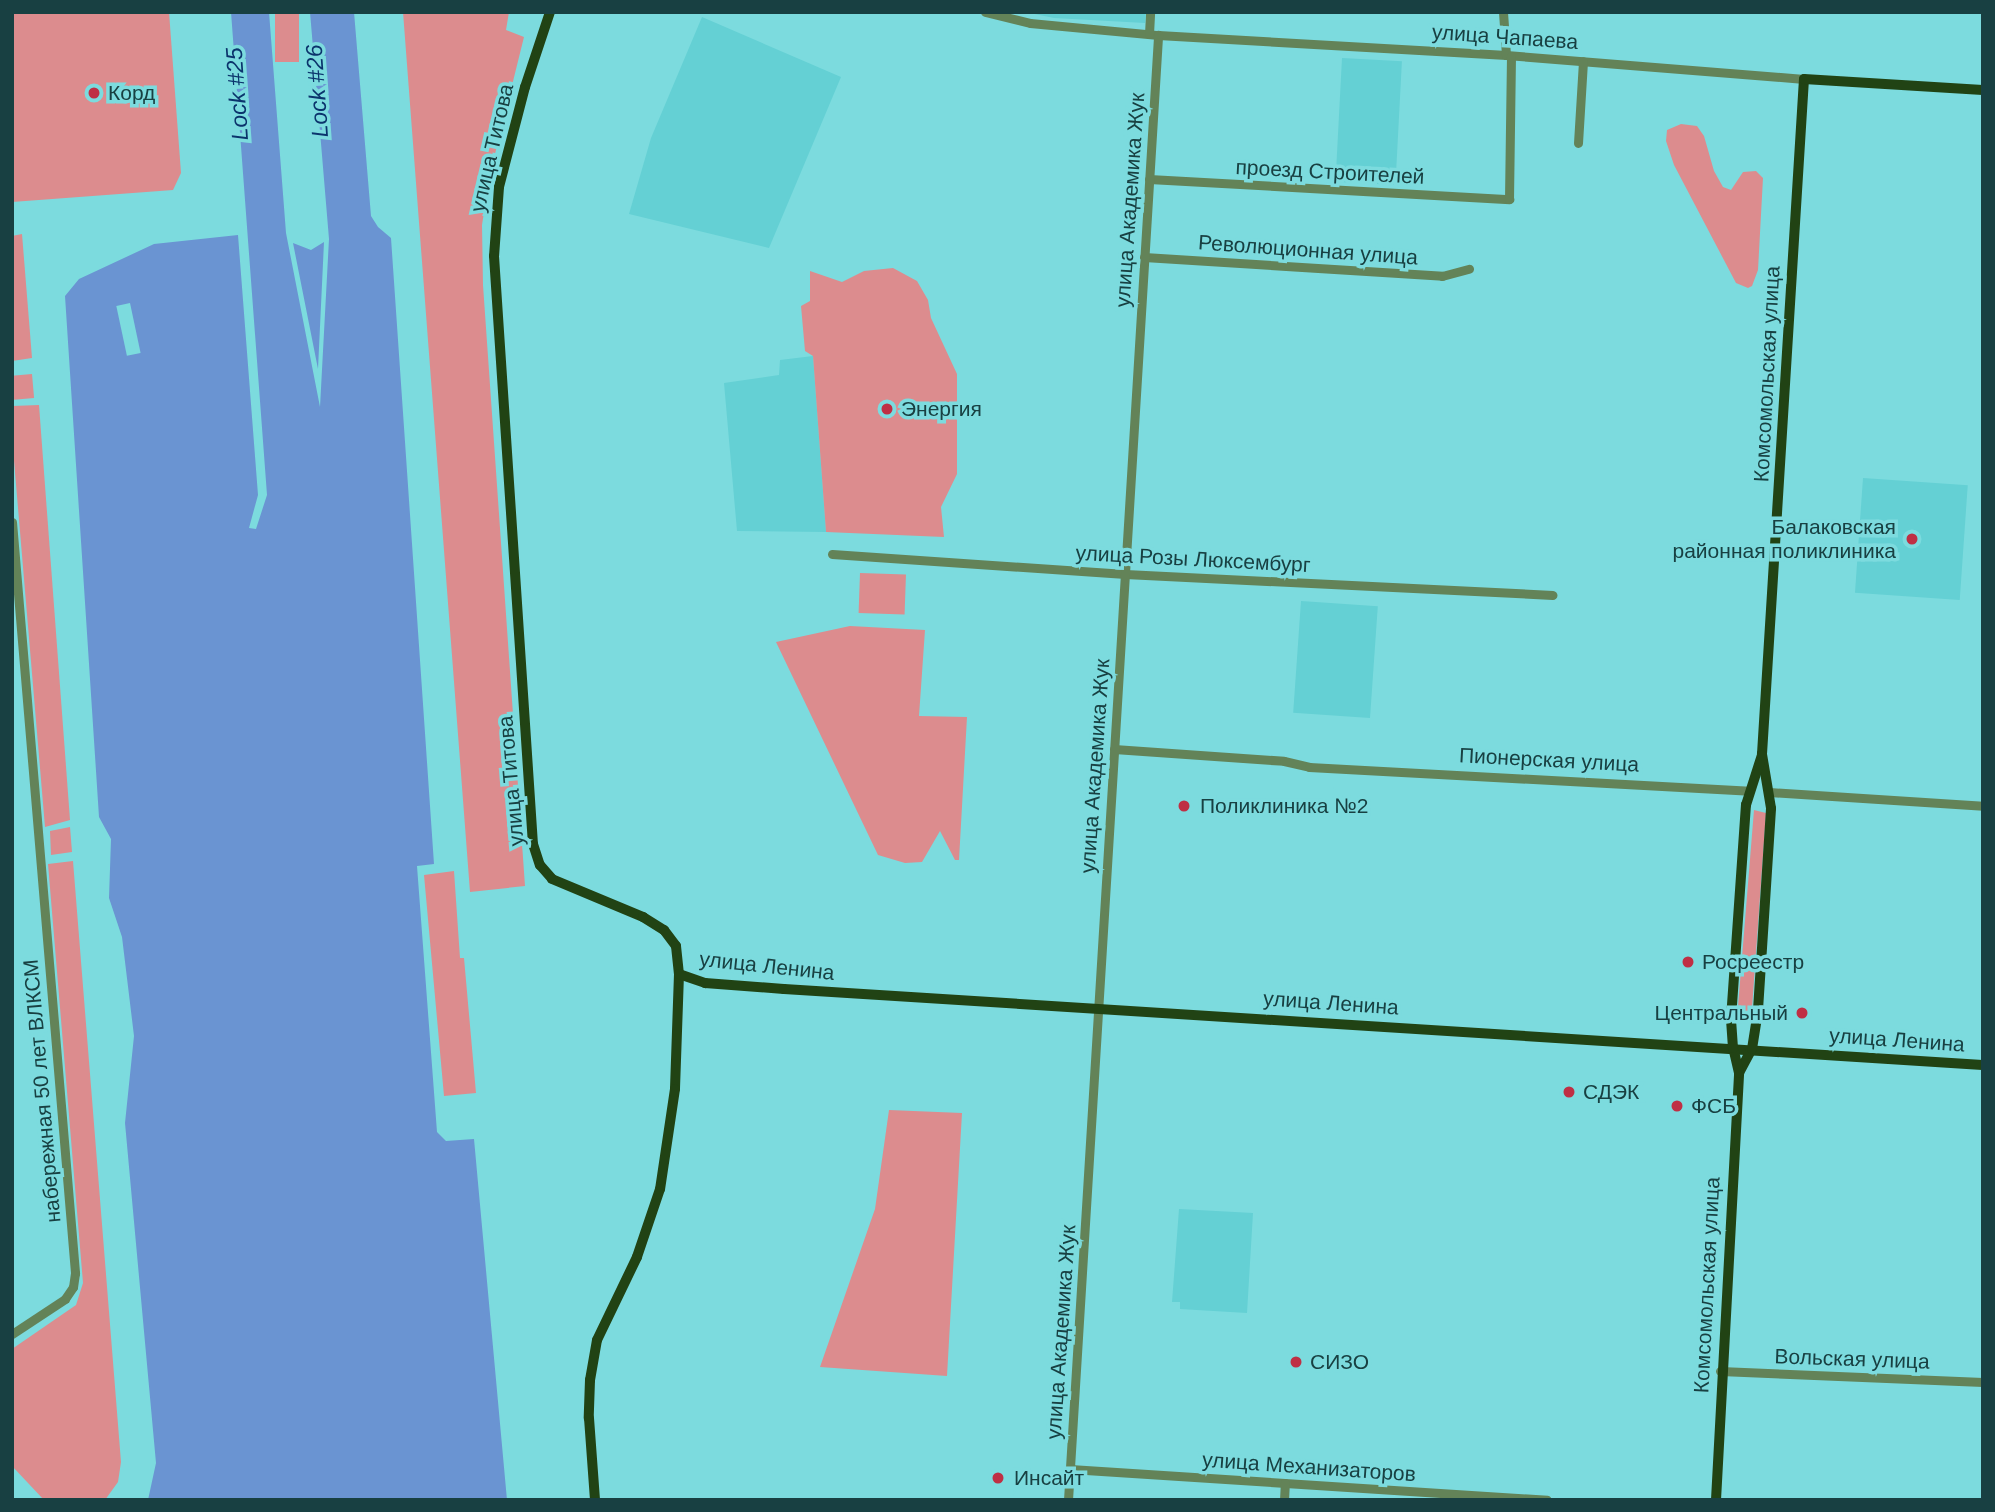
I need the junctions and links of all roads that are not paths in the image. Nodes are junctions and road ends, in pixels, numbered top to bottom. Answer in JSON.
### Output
{"nodes":[{"id":1,"x":550,"y":12,"type":"edge"},
{"id":2,"x":985,"y":12,"type":"edge"},
{"id":3,"x":1150,"y":12,"type":"edge"},
{"id":4,"x":1503,"y":12,"type":"edge"},
{"id":5,"x":1153,"y":34,"type":"junction"},
{"id":6,"x":1508,"y":56,"type":"junction"},
{"id":7,"x":1583,"y":61,"type":"junction"},
{"id":8,"x":1804,"y":79,"type":"junction"},
{"id":9,"x":1983,"y":90,"type":"edge"},
{"id":10,"x":1578,"y":143,"type":"dead end"},
{"id":11,"x":1149,"y":179,"type":"junction"},
{"id":12,"x":1144,"y":257,"type":"junction"},
{"id":13,"x":1469,"y":270,"type":"dead end"},
{"id":14,"x":12,"y":522,"type":"edge"},
{"id":15,"x":832,"y":554,"type":"dead end"},
{"id":16,"x":1125,"y":574,"type":"junction"},
{"id":17,"x":1552,"y":595,"type":"dead end"},
{"id":18,"x":1114,"y":749,"type":"junction"},
{"id":19,"x":1762,"y":754,"type":"junction"},
{"id":20,"x":1749,"y":791,"type":"junction"},
{"id":21,"x":1769,"y":792,"type":"junction"},
{"id":22,"x":1983,"y":806,"type":"edge"},
{"id":23,"x":679,"y":974,"type":"junction"},
{"id":24,"x":1098,"y":1007,"type":"junction"},
{"id":25,"x":1733,"y":1048,"type":"junction"},
{"id":26,"x":1752,"y":1049,"type":"junction"},
{"id":27,"x":1983,"y":1065,"type":"edge"},
{"id":28,"x":1740,"y":1073,"type":"junction"},
{"id":29,"x":12,"y":1334,"type":"edge"},
{"id":30,"x":1720,"y":1371,"type":"junction"},
{"id":31,"x":1983,"y":1382,"type":"edge"},
{"id":32,"x":1070,"y":1469,"type":"junction"},
{"id":33,"x":1285,"y":1483,"type":"junction"},
{"id":34,"x":595,"y":1500,"type":"edge"},
{"id":35,"x":1068,"y":1500,"type":"edge"},
{"id":36,"x":1284,"y":1500,"type":"edge"},
{"id":37,"x":1547,"y":1500,"type":"edge"},
{"id":38,"x":1716,"y":1500,"type":"edge"}],
"edges":[{"from":1,"to":23,"type":"main road","name":"улица Титова"},
{"from":2,"to":5,"type":"street","name":"улица Чапаева"},
{"from":3,"to":5,"type":"street","name":"улица Академика Жук"},
{"from":4,"to":6,"type":"street"},
{"from":5,"to":6,"type":"street","name":"улица Чапаева"},
{"from":5,"to":11,"type":"street","name":"улица Академика Жук"},
{"from":6,"to":7,"type":"street","name":"улица Чапаева"},
{"from":6,"to":11,"type":"street","name":"проезд Строителей"},
{"from":7,"to":8,"type":"street","name":"улица Чапаева"},
{"from":7,"to":10,"type":"street"},
{"from":8,"to":9,"type":"main road","name":"улица Чапаева"},
{"from":8,"to":19,"type":"main road","name":"Комсомольская улица"},
{"from":11,"to":12,"type":"street","name":"улица Академика Жук"},
{"from":12,"to":13,"type":"street","name":"Революционная улица"},
{"from":12,"to":16,"type":"street","name":"улица Академика Жук"},
{"from":14,"to":29,"type":"street","name":"набережная 50 лет ВЛКСМ"},
{"from":15,"to":16,"type":"street","name":"улица Розы Люксембург"},
{"from":16,"to":17,"type":"street","name":"улица Розы Люксембург"},
{"from":16,"to":18,"type":"street","name":"улица Академика Жук"},
{"from":18,"to":20,"type":"street","name":"Пионерская улица"},
{"from":18,"to":24,"type":"street","name":"улица Академика Жук"},
{"from":19,"to":20,"type":"main road","name":"Комсомольская улица"},
{"from":19,"to":21,"type":"main road","name":"Комсомольская улица"},
{"from":20,"to":21,"type":"main road","name":"Пионерская улица"},
{"from":20,"to":25,"type":"main road","name":"Комсомольская улица"},
{"from":21,"to":22,"type":"street","name":"Пионерская улица"},
{"from":21,"to":26,"type":"main road","name":"Комсомольская улица"},
{"from":23,"to":24,"type":"main road","name":"улица Ленина"},
{"from":23,"to":34,"type":"main road","name":"улица Титова"},
{"from":24,"to":25,"type":"main road","name":"улица Ленина"},
{"from":24,"to":32,"type":"street","name":"улица Академика Жук"},
{"from":25,"to":26,"type":"main road","name":"улица Ленина"},
{"from":25,"to":28,"type":"main road","name":"Комсомольская улица"},
{"from":26,"to":27,"type":"main road","name":"улица Ленина"},
{"from":26,"to":28,"type":"main road","name":"Комсомольская улица"},
{"from":28,"to":30,"type":"main road","name":"Комсомольская улица"},
{"from":30,"to":31,"type":"street","name":"Вольская улица"},
{"from":30,"to":38,"type":"main road","name":"Комсомольская улица"},
{"from":32,"to":33,"type":"street","name":"улица Механизаторов"},
{"from":32,"to":35,"type":"street","name":"улица Академика Жук"},
{"from":33,"to":36,"type":"street"},
{"from":33,"to":37,"type":"street","name":"улица Механизаторов"}]}
